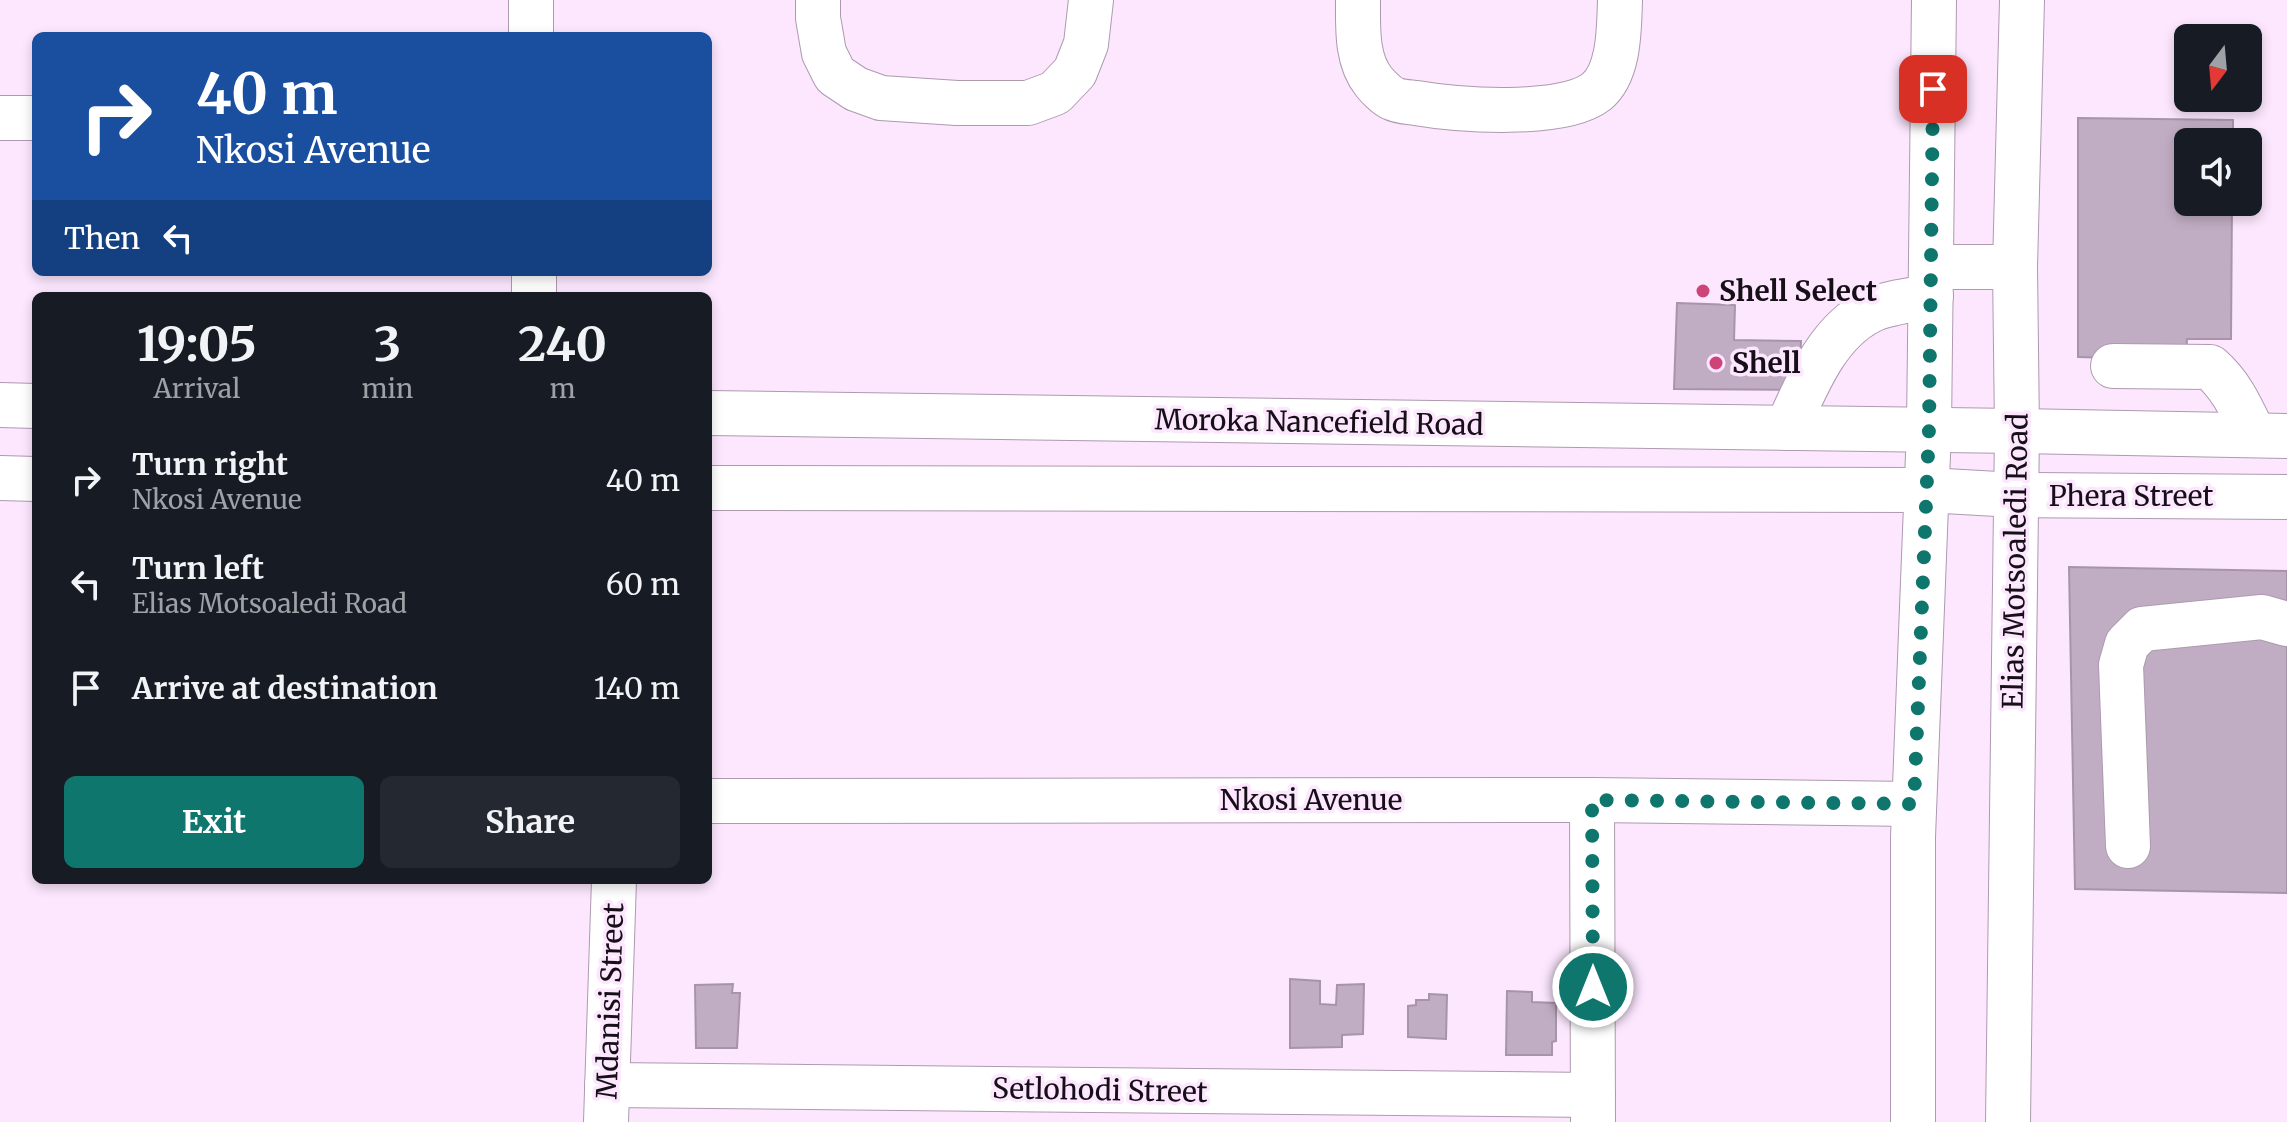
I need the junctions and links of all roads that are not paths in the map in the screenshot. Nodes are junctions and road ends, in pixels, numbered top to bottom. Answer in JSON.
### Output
{"nodes":[{"id":1,"x":531,"y":0,"type":"edge"},
{"id":2,"x":818,"y":0,"type":"edge"},
{"id":3,"x":1091,"y":0,"type":"edge"},
{"id":4,"x":1358,"y":0,"type":"edge"},
{"id":5,"x":1620,"y":0,"type":"edge"},
{"id":6,"x":1934,"y":0,"type":"edge"},
{"id":7,"x":2022,"y":0,"type":"edge"},
{"id":8,"x":531,"y":32,"type":"edge"},
{"id":9,"x":0,"y":118,"type":"edge"},
{"id":10,"x":32,"y":118,"type":"edge"},
{"id":11,"x":2015,"y":267,"type":"junction"},
{"id":12,"x":1932,"y":282,"type":"junction"},
{"id":13,"x":2113,"y":366,"type":"dead end"},
{"id":14,"x":0,"y":405,"type":"edge"},
{"id":15,"x":32,"y":406,"type":"edge"},
{"id":16,"x":712,"y":413,"type":"edge"},
{"id":17,"x":1642,"y":426,"type":"junction"},
{"id":18,"x":1787,"y":428,"type":"junction"},
{"id":19,"x":1929,"y":429,"type":"junction"},
{"id":20,"x":2017,"y":431,"type":"junction"},
{"id":21,"x":2270,"y":435,"type":"edge"},
{"id":22,"x":0,"y":478,"type":"edge"},
{"id":23,"x":32,"y":479,"type":"edge"},
{"id":24,"x":712,"y":488,"type":"edge"},
{"id":25,"x":1642,"y":490,"type":"junction"},
{"id":26,"x":1927,"y":490,"type":"junction"},
{"id":27,"x":2015,"y":495,"type":"junction"},
{"id":28,"x":2287,"y":497,"type":"edge"},
{"id":29,"x":2287,"y":624,"type":"edge"},
{"id":30,"x":1592,"y":800,"type":"junction"},
{"id":31,"x":712,"y":801,"type":"edge"},
{"id":32,"x":1914,"y":804,"type":"junction"},
{"id":33,"x":2128,"y":846,"type":"dead end"},
{"id":34,"x":614,"y":884,"type":"edge"},
{"id":35,"x":606,"y":1103,"type":"edge"},
{"id":36,"x":1593,"y":1109,"type":"edge"},
{"id":37,"x":1913,"y":1122,"type":"edge"},
{"id":38,"x":2008,"y":1122,"type":"edge"}],
"edges":[{"from":1,"to":8,"type":"main road"},
{"from":2,"to":3,"type":"main road"},
{"from":4,"to":5,"type":"main road"},
{"from":6,"to":12,"type":"main road"},
{"from":7,"to":11,"type":"main road","name":"Elias Motsoaledi Road"},
{"from":9,"to":10,"type":"main road"},
{"from":11,"to":12,"type":"main road"},
{"from":11,"to":20,"type":"main road","name":"Elias Motsoaledi Road"},
{"from":12,"to":18,"type":"main road"},
{"from":12,"to":19,"type":"main road"},
{"from":13,"to":21,"type":"main road"},
{"from":14,"to":15,"type":"main road"},
{"from":16,"to":17,"type":"main road","name":"Moroka Nancefield Road"},
{"from":17,"to":18,"type":"main road","name":"Moroka Nancefield Road"},
{"from":17,"to":25,"type":"main road"},
{"from":18,"to":19,"type":"main road","name":"Moroka Nancefield Road"},
{"from":19,"to":20,"type":"main road"},
{"from":19,"to":26,"type":"main road"},
{"from":20,"to":21,"type":"main road"},
{"from":20,"to":27,"type":"main road","name":"Elias Motsoaledi Road"},
{"from":22,"to":23,"type":"main road"},
{"from":24,"to":25,"type":"main road"},
{"from":25,"to":26,"type":"main road"},
{"from":26,"to":27,"type":"main road","name":"Phera Street"},
{"from":26,"to":32,"type":"main road"},
{"from":27,"to":28,"type":"main road","name":"Phera Street"},
{"from":27,"to":38,"type":"main road","name":"Elias Motsoaledi Road"},
{"from":29,"to":33,"type":"main road"},
{"from":30,"to":31,"type":"main road","name":"Nkosi Avenue"},
{"from":30,"to":32,"type":"main road","name":"Nkosi Avenue"},
{"from":30,"to":36,"type":"main road"},
{"from":32,"to":37,"type":"main road"},
{"from":34,"to":35,"type":"main road","name":"Mdanisi Street"},
{"from":35,"to":36,"type":"main road","name":"Setlohodi Street"}]}
